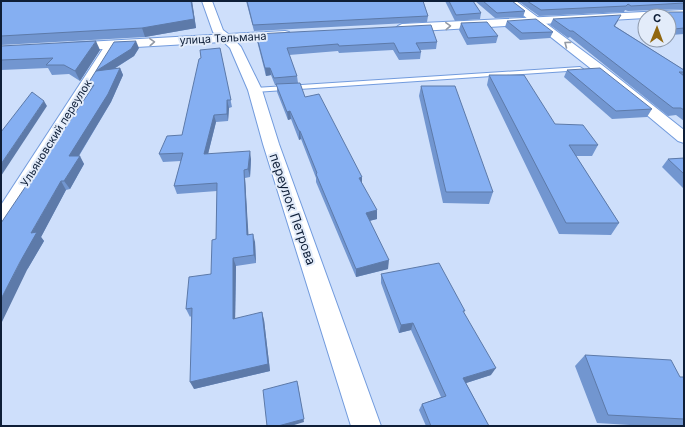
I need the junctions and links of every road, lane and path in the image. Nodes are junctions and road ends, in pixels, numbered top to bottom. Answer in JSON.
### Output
{"nodes":[{"id":1,"x":207,"y":1,"type":"edge"},
{"id":2,"x":510,"y":1,"type":"edge"},
{"id":3,"x":684,"y":13,"type":"edge"},
{"id":4,"x":536,"y":21,"type":"junction"},
{"id":5,"x":394,"y":29,"type":"edge"},
{"id":6,"x":299,"y":34,"type":"edge"},
{"id":7,"x":227,"y":38,"type":"junction"},
{"id":8,"x":112,"y":44,"type":"junction"},
{"id":9,"x":56,"y":47,"type":"edge"},
{"id":10,"x":598,"y":68,"type":"junction"},
{"id":11,"x":255,"y":90,"type":"junction"},
{"id":12,"x":684,"y":138,"type":"edge"},
{"id":13,"x":1,"y":221,"type":"edge"},
{"id":14,"x":366,"y":426,"type":"edge"}],
"edges":[{"from":1,"to":7,"type":"street","name":"переулок Петрова"},
{"from":2,"to":4,"type":"street"},
{"from":3,"to":4,"type":"street"},
{"from":5,"to":4,"type":"street","one_way":true},
{"from":10,"to":4,"type":"street","one_way":true},
{"from":6,"to":7,"type":"street","name":"улица Тельмана"},
{"from":8,"to":7,"type":"street","name":"улица Тельмана","one_way":true},
{"from":7,"to":11,"type":"street","name":"переулок Петрова"},
{"from":8,"to":9,"type":"street","name":"улица Тельмана"},
{"from":8,"to":13,"type":"street","name":"Ульяновский переулок"},
{"from":10,"to":11,"type":"lane"},
{"from":10,"to":12,"type":"street"},
{"from":11,"to":14,"type":"street","name":"переулок Петрова"}]}
